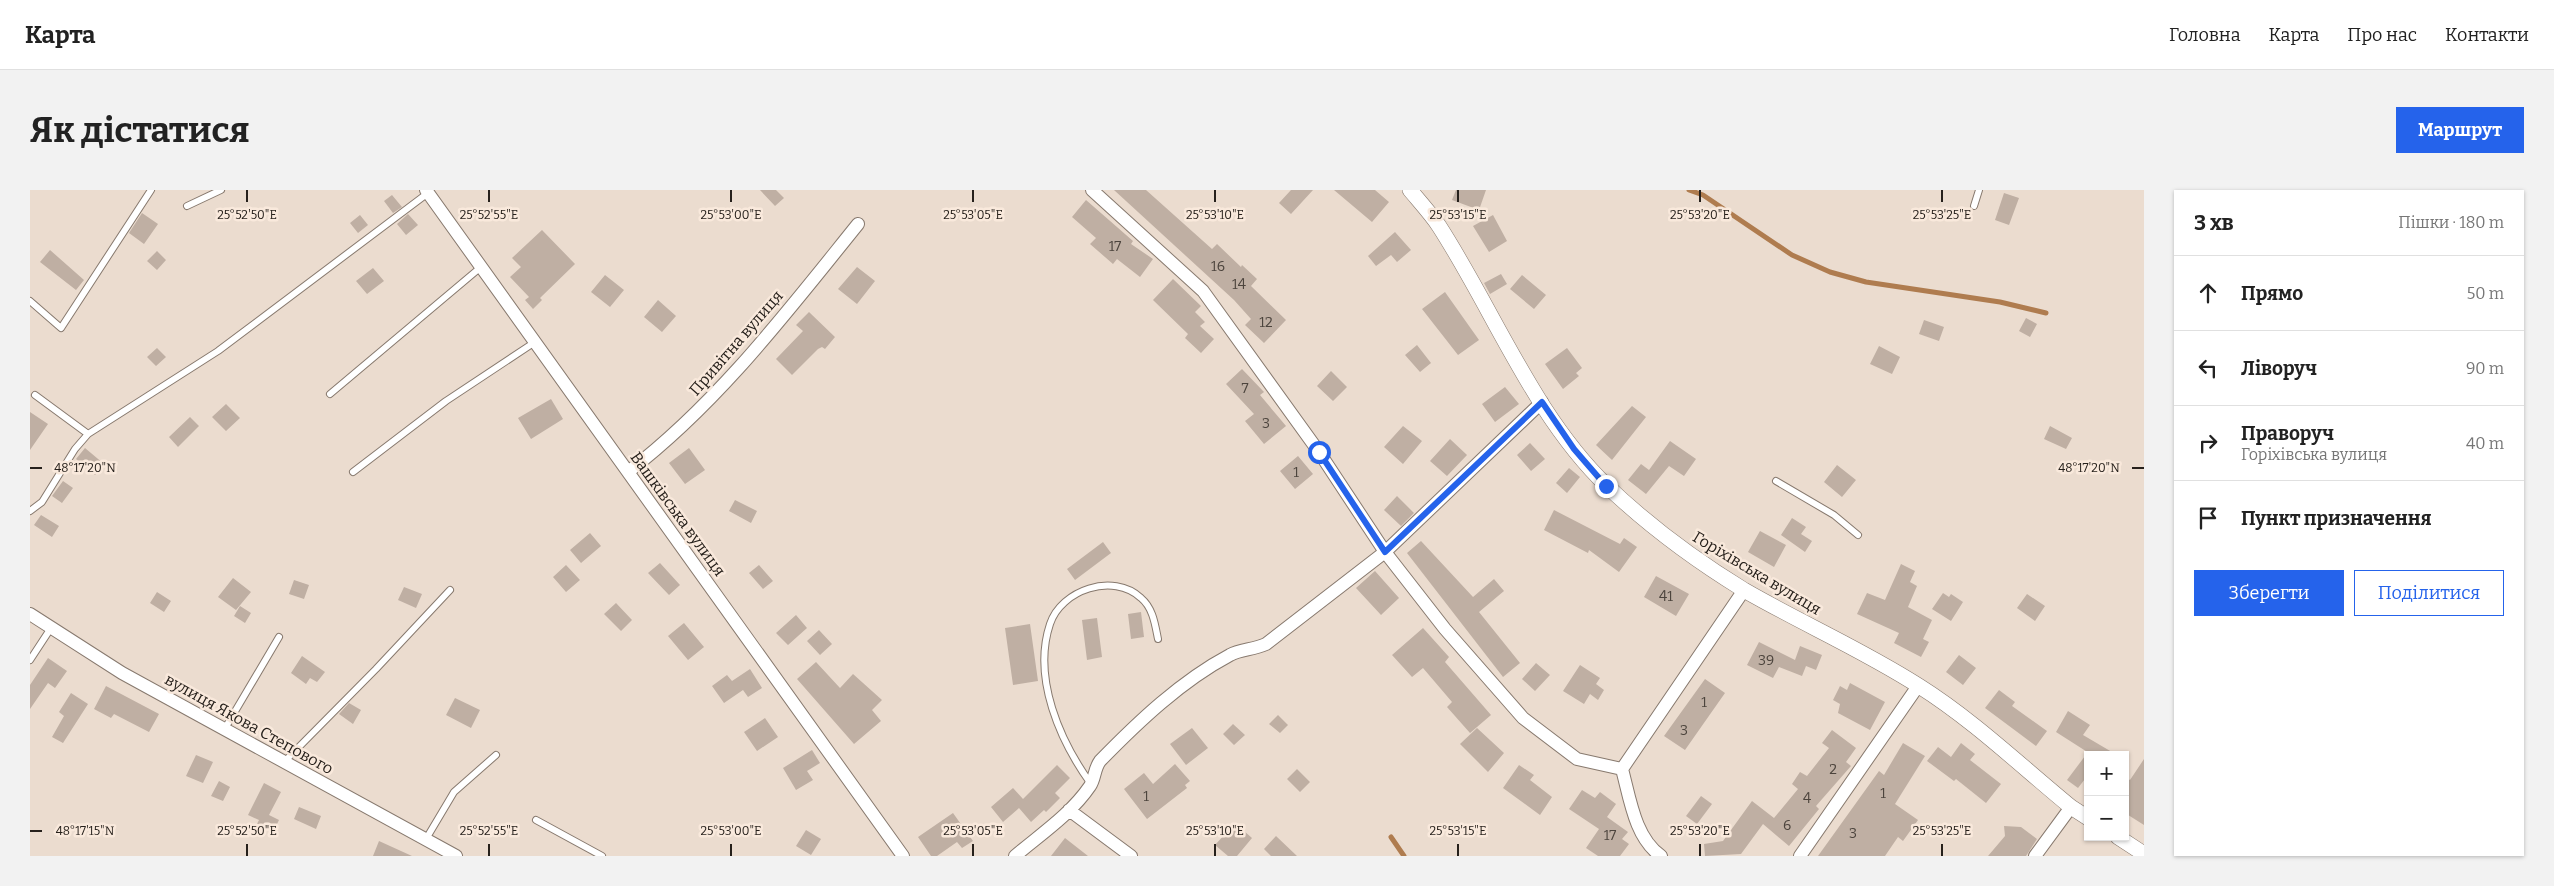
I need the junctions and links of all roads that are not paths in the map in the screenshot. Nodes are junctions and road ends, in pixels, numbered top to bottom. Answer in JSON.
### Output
{"nodes":[{"id":1,"x":151,"y":190,"type":"edge"},
{"id":2,"x":221,"y":190,"type":"edge"},
{"id":3,"x":1092,"y":190,"type":"edge"},
{"id":4,"x":1410,"y":190,"type":"edge"},
{"id":5,"x":1980,"y":190,"type":"edge"},
{"id":6,"x":428,"y":191,"type":"edge"},
{"id":7,"x":187,"y":206,"type":"dead end"},
{"id":8,"x":1974,"y":206,"type":"dead end"},
{"id":9,"x":858,"y":224,"type":"dead end"},
{"id":10,"x":481,"y":267,"type":"junction"},
{"id":11,"x":30,"y":301,"type":"edge"},
{"id":12,"x":535,"y":342,"type":"junction"},
{"id":13,"x":330,"y":394,"type":"dead end"},
{"id":14,"x":35,"y":395,"type":"dead end"},
{"id":15,"x":1542,"y":402,"type":"junction"},
{"id":16,"x":88,"y":434,"type":"junction"},
{"id":17,"x":353,"y":472,"type":"dead end"},
{"id":18,"x":628,"y":472,"type":"junction"},
{"id":19,"x":1776,"y":481,"type":"dead end"},
{"id":20,"x":30,"y":511,"type":"edge"},
{"id":21,"x":1858,"y":535,"type":"dead end"},
{"id":22,"x":1385,"y":552,"type":"junction"},
{"id":23,"x":450,"y":590,"type":"dead end"},
{"id":24,"x":1744,"y":590,"type":"junction"},
{"id":25,"x":30,"y":614,"type":"edge"},
{"id":26,"x":51,"y":628,"type":"junction"},
{"id":27,"x":279,"y":636,"type":"dead end"},
{"id":28,"x":1158,"y":639,"type":"dead end"},
{"id":29,"x":30,"y":660,"type":"edge"},
{"id":30,"x":1918,"y":686,"type":"junction"},
{"id":31,"x":224,"y":730,"type":"junction"},
{"id":32,"x":496,"y":755,"type":"dead end"},
{"id":33,"x":284,"y":762,"type":"junction"},
{"id":34,"x":1622,"y":770,"type":"junction"},
{"id":35,"x":1091,"y":785,"type":"junction"},
{"id":36,"x":2071,"y":807,"type":"junction"},
{"id":37,"x":1069,"y":810,"type":"junction"},
{"id":38,"x":2084,"y":815,"type":"edge"},
{"id":39,"x":536,"y":820,"type":"dead end"},
{"id":40,"x":426,"y":840,"type":"junction"},
{"id":41,"x":2124,"y":841,"type":"edge"},
{"id":42,"x":2144,"y":854,"type":"edge"},
{"id":43,"x":456,"y":856,"type":"edge"},
{"id":44,"x":602,"y":856,"type":"edge"},
{"id":45,"x":903,"y":856,"type":"edge"},
{"id":46,"x":1015,"y":856,"type":"edge"},
{"id":47,"x":1131,"y":856,"type":"edge"},
{"id":48,"x":1661,"y":856,"type":"edge"},
{"id":49,"x":1800,"y":856,"type":"edge"},
{"id":50,"x":2035,"y":856,"type":"edge"}],
"edges":[{"from":1,"to":11,"type":"lane"},
{"from":2,"to":7,"type":"lane"},
{"from":3,"to":22,"type":"street"},
{"from":4,"to":15,"type":"street","name":"Горіхівська вулиця"},
{"from":5,"to":8,"type":"lane"},
{"from":6,"to":10,"type":"street","name":"Вашківська вулиця"},
{"from":6,"to":16,"type":"lane"},
{"from":9,"to":18,"type":"street","name":"Привітна вулиця"},
{"from":10,"to":12,"type":"street","name":"Вашківська вулиця"},
{"from":10,"to":13,"type":"lane"},
{"from":12,"to":17,"type":"lane"},
{"from":12,"to":18,"type":"street","name":"Вашківська вулиця"},
{"from":14,"to":16,"type":"lane"},
{"from":15,"to":22,"type":"street"},
{"from":15,"to":24,"type":"street","name":"Горіхівська вулиця"},
{"from":16,"to":20,"type":"lane"},
{"from":18,"to":45,"type":"street","name":"Вашківська вулиця"},
{"from":19,"to":21,"type":"lane"},
{"from":22,"to":34,"type":"street"},
{"from":22,"to":35,"type":"street"},
{"from":23,"to":33,"type":"lane"},
{"from":24,"to":30,"type":"street","name":"Горіхівська вулиця"},
{"from":24,"to":34,"type":"street"},
{"from":25,"to":26,"type":"street","name":"вулиця Якова Степового"},
{"from":26,"to":29,"type":"lane"},
{"from":26,"to":31,"type":"street","name":"вулиця Якова Степового"},
{"from":27,"to":31,"type":"lane"},
{"from":28,"to":35,"type":"lane"},
{"from":30,"to":36,"type":"street","name":"Горіхівська вулиця"},
{"from":30,"to":49,"type":"street"},
{"from":31,"to":33,"type":"street","name":"вулиця Якова Степового"},
{"from":32,"to":40,"type":"lane"},
{"from":33,"to":40,"type":"street","name":"вулиця Якова Степового"},
{"from":34,"to":48,"type":"street"},
{"from":35,"to":37,"type":"street"},
{"from":36,"to":38,"type":"street","name":"Горіхівська вулиця"},
{"from":36,"to":50,"type":"street"},
{"from":37,"to":46,"type":"street"},
{"from":37,"to":47,"type":"street"},
{"from":39,"to":44,"type":"lane"},
{"from":40,"to":43,"type":"street","name":"вулиця Якова Степового"},
{"from":41,"to":42,"type":"street"}]}
